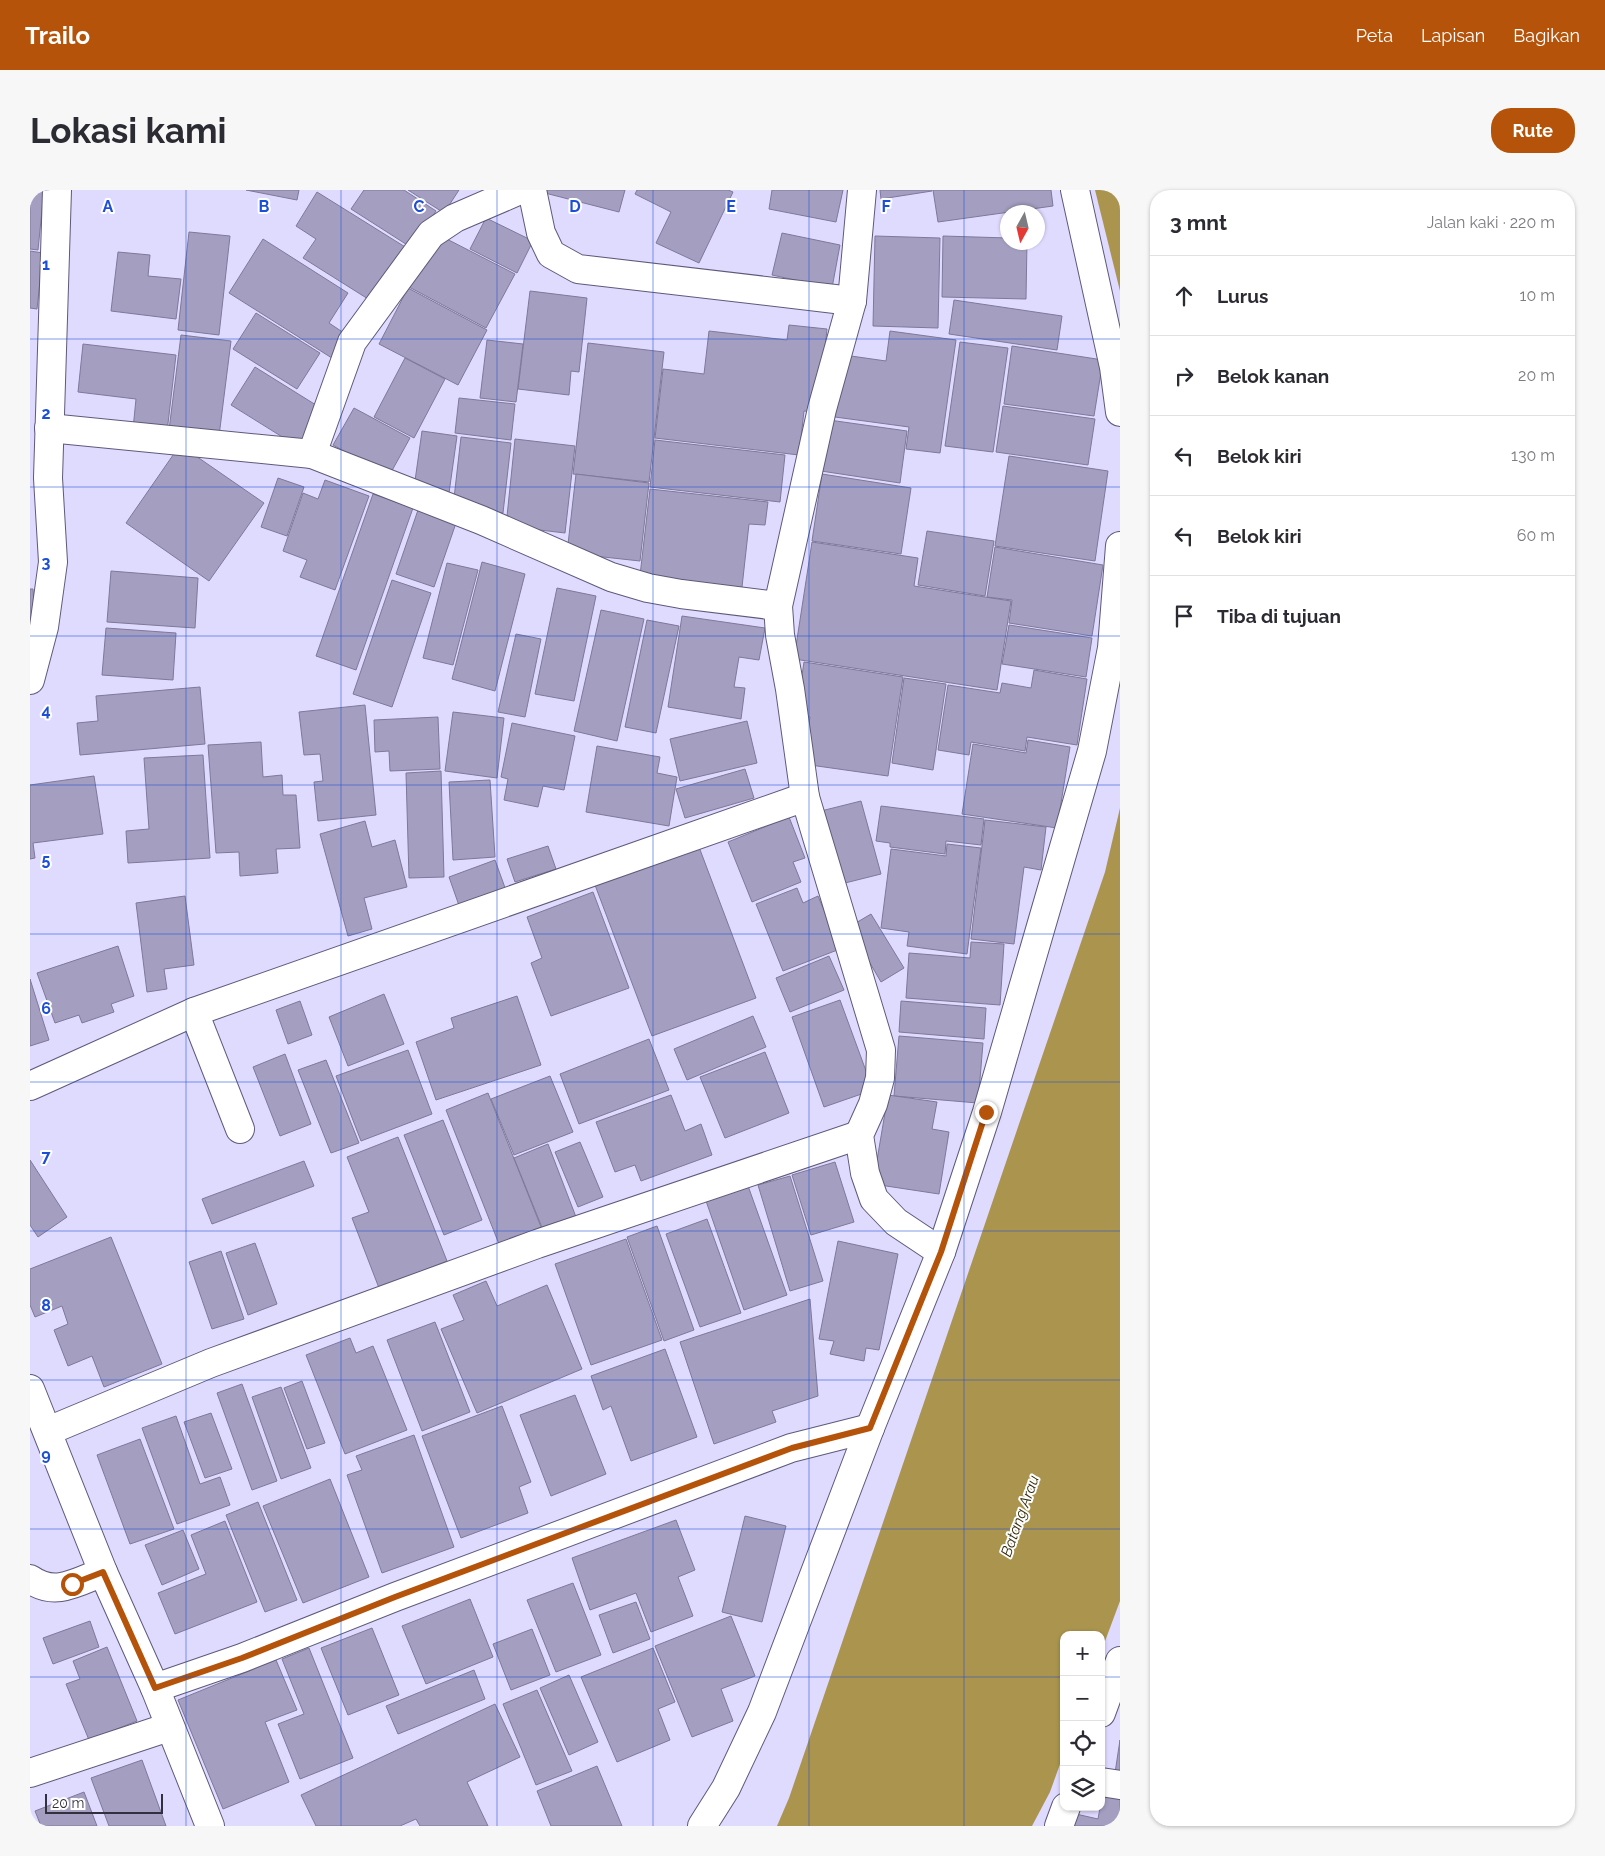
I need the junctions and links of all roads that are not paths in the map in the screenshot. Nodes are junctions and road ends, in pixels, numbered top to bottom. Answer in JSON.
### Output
{"nodes":[{"id":1,"x":57,"y":190,"type":"edge"},
{"id":2,"x":520,"y":190,"type":"edge"},
{"id":3,"x":532,"y":190,"type":"edge"},
{"id":4,"x":862,"y":190,"type":"edge"},
{"id":5,"x":1075,"y":190,"type":"edge"},
{"id":6,"x":852,"y":301,"type":"junction"},
{"id":7,"x":1120,"y":412,"type":"edge"},
{"id":8,"x":49,"y":428,"type":"junction"},
{"id":9,"x":312,"y":454,"type":"junction"},
{"id":10,"x":1120,"y":546,"type":"edge"},
{"id":11,"x":778,"y":606,"type":"junction"},
{"id":12,"x":30,"y":680,"type":"edge"},
{"id":13,"x":805,"y":797,"type":"junction"},
{"id":14,"x":194,"y":1012,"type":"junction"},
{"id":15,"x":30,"y":1086,"type":"edge"},
{"id":16,"x":240,"y":1129,"type":"dead end"},
{"id":17,"x":859,"y":1135,"type":"junction"},
{"id":18,"x":941,"y":1252,"type":"junction"},
{"id":19,"x":30,"y":1389,"type":"edge"},
{"id":20,"x":870,"y":1428,"type":"junction"},
{"id":21,"x":48,"y":1431,"type":"junction"},
{"id":22,"x":103,"y":1572,"type":"junction"},
{"id":23,"x":30,"y":1579,"type":"edge"},
{"id":24,"x":1120,"y":1661,"type":"edge"},
{"id":25,"x":155,"y":1688,"type":"junction"},
{"id":26,"x":1105,"y":1702,"type":"edge"},
{"id":27,"x":169,"y":1727,"type":"junction"},
{"id":28,"x":30,"y":1772,"type":"edge"},
{"id":29,"x":1105,"y":1783,"type":"edge"},
{"id":30,"x":1120,"y":1786,"type":"edge"},
{"id":31,"x":1065,"y":1811,"type":"edge"},
{"id":32,"x":210,"y":1826,"type":"edge"},
{"id":33,"x":702,"y":1826,"type":"edge"},
{"id":34,"x":1059,"y":1826,"type":"edge"}],
"edges":[{"from":1,"to":8,"type":"street"},
{"from":2,"to":9,"type":"street"},
{"from":3,"to":6,"type":"street"},
{"from":4,"to":6,"type":"street"},
{"from":5,"to":7,"type":"street"},
{"from":6,"to":11,"type":"street"},
{"from":8,"to":9,"type":"street"},
{"from":8,"to":12,"type":"street"},
{"from":9,"to":11,"type":"street"},
{"from":10,"to":18,"type":"street"},
{"from":11,"to":13,"type":"street"},
{"from":13,"to":14,"type":"street"},
{"from":13,"to":17,"type":"street"},
{"from":14,"to":15,"type":"street"},
{"from":14,"to":16,"type":"street"},
{"from":17,"to":18,"type":"street"},
{"from":17,"to":21,"type":"street"},
{"from":18,"to":20,"type":"street"},
{"from":19,"to":21,"type":"street"},
{"from":20,"to":25,"type":"street"},
{"from":20,"to":33,"type":"street"},
{"from":21,"to":22,"type":"street"},
{"from":22,"to":23,"type":"street"},
{"from":22,"to":25,"type":"street"},
{"from":24,"to":26,"type":"street"},
{"from":25,"to":27,"type":"street"},
{"from":27,"to":28,"type":"street"},
{"from":27,"to":32,"type":"street"},
{"from":29,"to":30,"type":"street"},
{"from":31,"to":34,"type":"street"}]}
